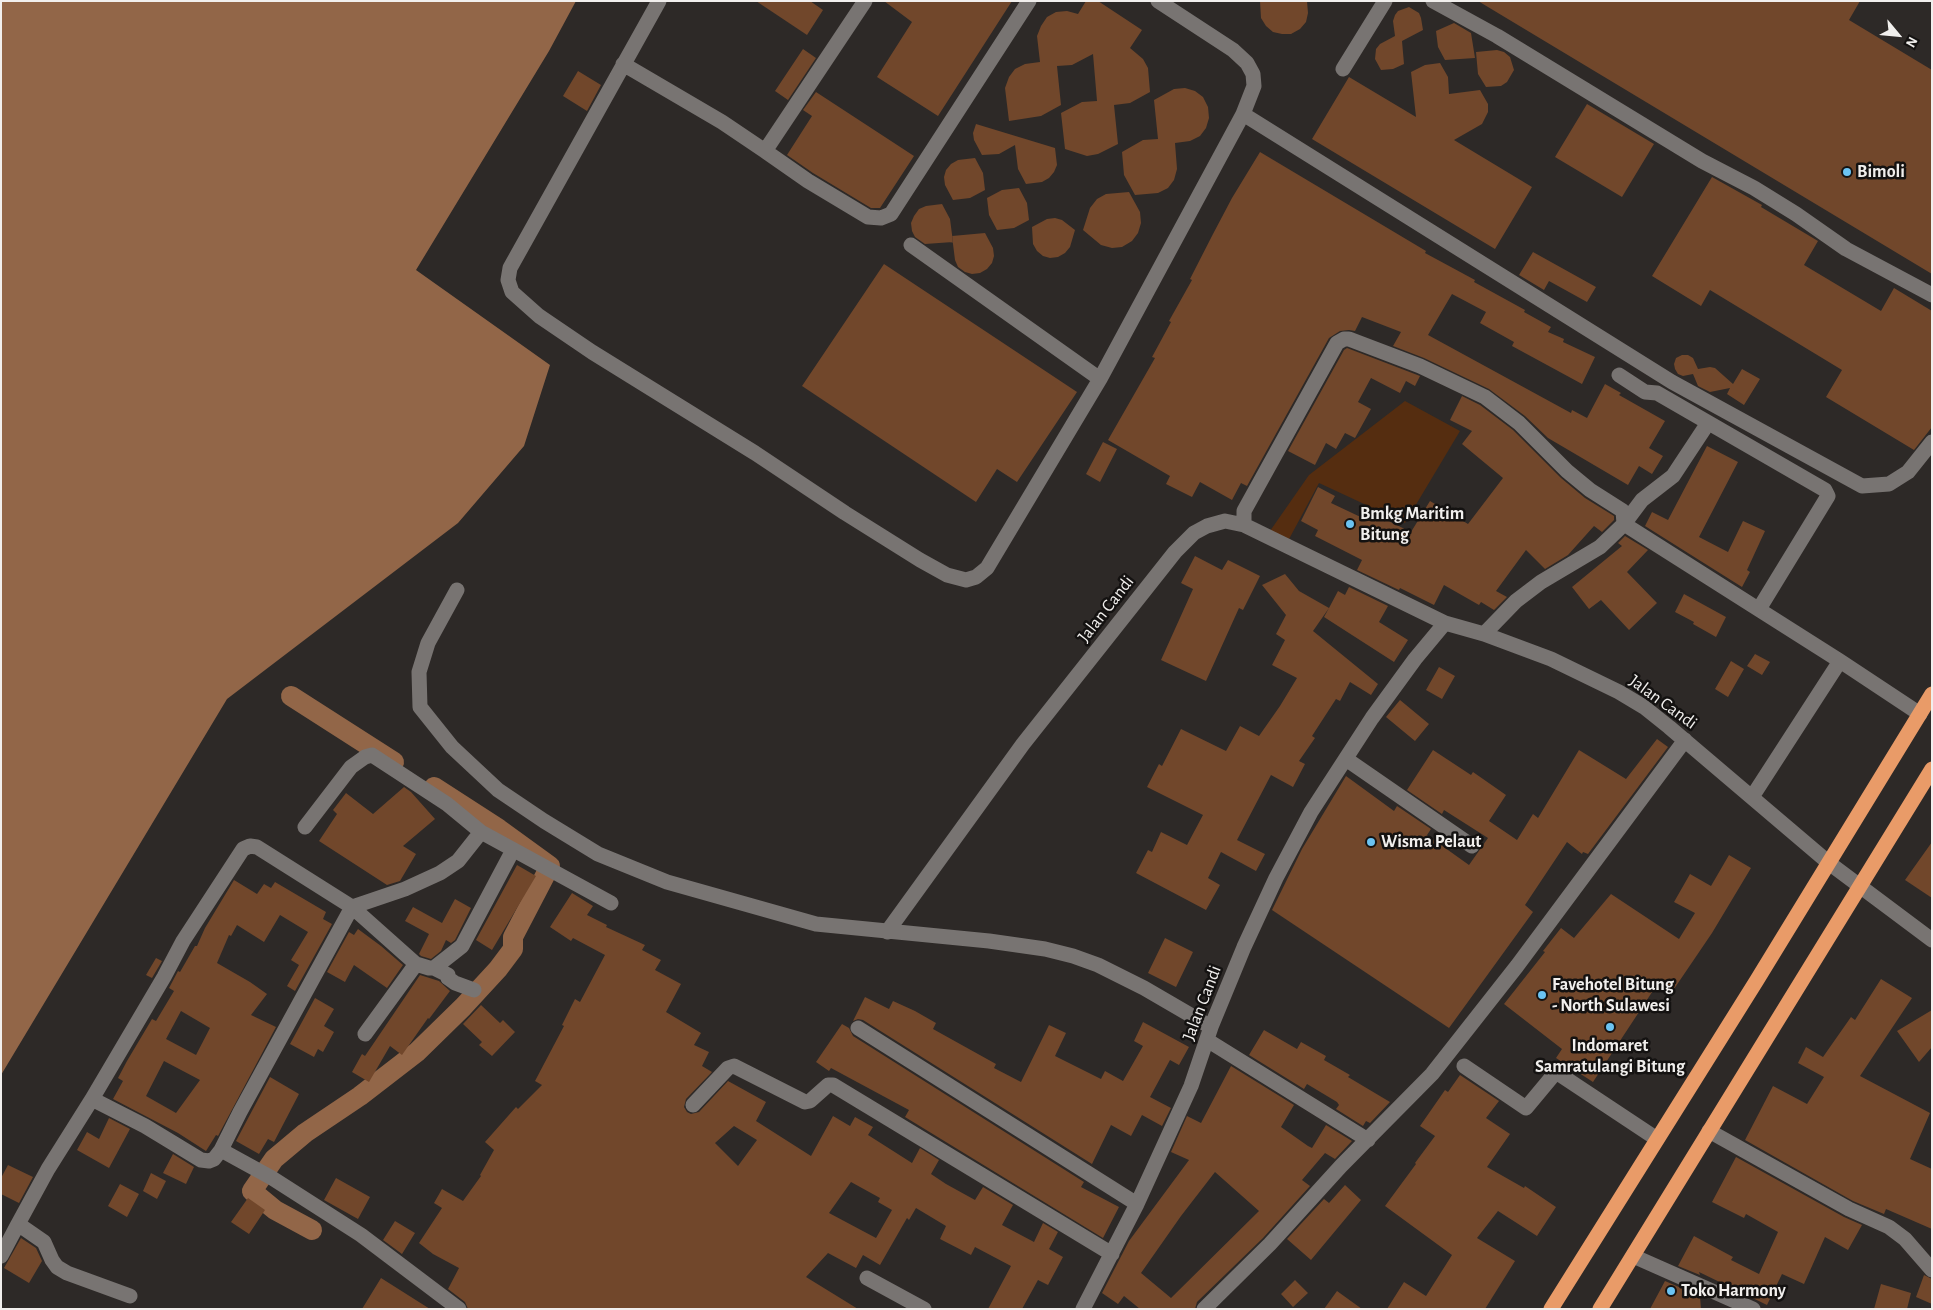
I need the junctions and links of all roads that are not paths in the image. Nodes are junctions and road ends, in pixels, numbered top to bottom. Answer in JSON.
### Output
{"nodes":[{"id":1,"x":659,"y":1,"type":"edge"},
{"id":2,"x":865,"y":1,"type":"edge"},
{"id":3,"x":1029,"y":1,"type":"edge"},
{"id":4,"x":1158,"y":1,"type":"edge"},
{"id":5,"x":1385,"y":1,"type":"edge"},
{"id":6,"x":1433,"y":1,"type":"edge"},
{"id":7,"x":624,"y":64,"type":"junction"},
{"id":8,"x":1344,"y":69,"type":"dead end"},
{"id":9,"x":1243,"y":114,"type":"junction"},
{"id":10,"x":765,"y":151,"type":"junction"},
{"id":11,"x":910,"y":245,"type":"dead end"},
{"id":12,"x":1932,"y":295,"type":"edge"},
{"id":13,"x":1618,"y":375,"type":"dead end"},
{"id":14,"x":1100,"y":380,"type":"junction"},
{"id":15,"x":1708,"y":423,"type":"junction"},
{"id":16,"x":1932,"y":442,"type":"edge"},
{"id":17,"x":1624,"y":524,"type":"junction"},
{"id":18,"x":1244,"y":525,"type":"junction"},
{"id":19,"x":457,"y":590,"type":"dead end"},
{"id":20,"x":1758,"y":609,"type":"junction"},
{"id":21,"x":1445,"y":623,"type":"junction"},
{"id":22,"x":1484,"y":634,"type":"junction"},
{"id":23,"x":1840,"y":660,"type":"junction"},
{"id":24,"x":1932,"y":694,"type":"edge"},
{"id":25,"x":1920,"y":714,"type":"junction"},
{"id":26,"x":1685,"y":740,"type":"junction"},
{"id":27,"x":1346,"y":759,"type":"junction"},
{"id":28,"x":1932,"y":769,"type":"edge"},
{"id":29,"x":1752,"y":797,"type":"junction"},
{"id":30,"x":305,"y":827,"type":"dead end"},
{"id":31,"x":481,"y":832,"type":"junction"},
{"id":32,"x":1472,"y":846,"type":"dead end"},
{"id":33,"x":513,"y":850,"type":"junction"},
{"id":34,"x":1829,"y":863,"type":"junction"},
{"id":35,"x":1859,"y":886,"type":"junction"},
{"id":36,"x":611,"y":903,"type":"dead end"},
{"id":37,"x":352,"y":908,"type":"junction"},
{"id":38,"x":886,"y":932,"type":"junction"},
{"id":39,"x":1932,"y":940,"type":"edge"},
{"id":40,"x":416,"y":964,"type":"junction"},
{"id":41,"x":434,"y":968,"type":"junction"},
{"id":42,"x":474,"y":990,"type":"dead end"},
{"id":43,"x":858,"y":1028,"type":"dead end"},
{"id":44,"x":365,"y":1034,"type":"dead end"},
{"id":45,"x":1209,"y":1034,"type":"junction"},
{"id":46,"x":1464,"y":1066,"type":"dead end"},
{"id":47,"x":92,"y":1098,"type":"junction"},
{"id":48,"x":693,"y":1105,"type":"dead end"},
{"id":49,"x":1709,"y":1131,"type":"junction"},
{"id":50,"x":1657,"y":1139,"type":"junction"},
{"id":51,"x":1368,"y":1140,"type":"junction"},
{"id":52,"x":221,"y":1150,"type":"junction"},
{"id":53,"x":1137,"y":1204,"type":"junction"},
{"id":54,"x":18,"y":1224,"type":"junction"},
{"id":55,"x":1112,"y":1254,"type":"junction"},
{"id":56,"x":1,"y":1256,"type":"edge"},
{"id":57,"x":1633,"y":1256,"type":"junction"},
{"id":58,"x":1932,"y":1270,"type":"edge"},
{"id":59,"x":867,"y":1278,"type":"dead end"},
{"id":60,"x":130,"y":1296,"type":"dead end"},
{"id":61,"x":459,"y":1309,"type":"edge"},
{"id":62,"x":924,"y":1309,"type":"edge"},
{"id":63,"x":1083,"y":1309,"type":"edge"},
{"id":64,"x":1204,"y":1309,"type":"edge"},
{"id":65,"x":1551,"y":1309,"type":"edge"},
{"id":66,"x":1600,"y":1309,"type":"edge"},
{"id":67,"x":1753,"y":1309,"type":"edge"}],
"edges":[{"from":1,"to":7,"type":"street"},
{"from":2,"to":10,"type":"street"},
{"from":3,"to":10,"type":"street"},
{"from":4,"to":9,"type":"street"},
{"from":5,"to":8,"type":"street"},
{"from":6,"to":12,"type":"street"},
{"from":7,"to":10,"type":"street"},
{"from":7,"to":14,"type":"street"},
{"from":9,"to":14,"type":"street"},
{"from":9,"to":16,"type":"street"},
{"from":11,"to":14,"type":"street"},
{"from":13,"to":15,"type":"street"},
{"from":15,"to":17,"type":"street"},
{"from":15,"to":20,"type":"street"},
{"from":17,"to":18,"type":"street"},
{"from":17,"to":20,"type":"street"},
{"from":17,"to":22,"type":"street"},
{"from":18,"to":21,"type":"street","name":"Jalan Candi"},
{"from":18,"to":38,"type":"street","name":"Jalan Candi"},
{"from":19,"to":38,"type":"street"},
{"from":20,"to":23,"type":"street"},
{"from":21,"to":22,"type":"street","name":"Jalan Candi"},
{"from":21,"to":27,"type":"street","name":"Jalan Candi"},
{"from":22,"to":26,"type":"street","name":"Jalan Candi"},
{"from":23,"to":25,"type":"street"},
{"from":23,"to":29,"type":"street"},
{"from":24,"to":25,"type":"highway"},
{"from":25,"to":34,"type":"highway"},
{"from":26,"to":29,"type":"street","name":"Jalan Candi"},
{"from":26,"to":51,"type":"street"},
{"from":27,"to":32,"type":"street"},
{"from":27,"to":45,"type":"street","name":"Jalan Candi"},
{"from":28,"to":35,"type":"highway"},
{"from":29,"to":34,"type":"street","name":"Jalan Candi"},
{"from":30,"to":31,"type":"street"},
{"from":31,"to":33,"type":"street"},
{"from":31,"to":37,"type":"street"},
{"from":33,"to":36,"type":"street"},
{"from":33,"to":41,"type":"street"},
{"from":34,"to":35,"type":"street","name":"Jalan Candi"},
{"from":34,"to":50,"type":"highway"},
{"from":35,"to":39,"type":"street","name":"Jalan Candi"},
{"from":35,"to":49,"type":"highway"},
{"from":37,"to":40,"type":"street"},
{"from":37,"to":47,"type":"street"},
{"from":37,"to":52,"type":"street"},
{"from":38,"to":45,"type":"street"},
{"from":40,"to":41,"type":"street"},
{"from":40,"to":44,"type":"street"},
{"from":41,"to":42,"type":"street"},
{"from":43,"to":53,"type":"street"},
{"from":45,"to":51,"type":"street"},
{"from":45,"to":53,"type":"street","name":"Jalan Candi"},
{"from":46,"to":50,"type":"street"},
{"from":47,"to":52,"type":"street"},
{"from":47,"to":54,"type":"street"},
{"from":48,"to":55,"type":"street"},
{"from":49,"to":57,"type":"highway"},
{"from":49,"to":58,"type":"street"},
{"from":50,"to":65,"type":"highway"},
{"from":51,"to":64,"type":"street"},
{"from":52,"to":61,"type":"street"},
{"from":53,"to":55,"type":"street","name":"Jalan Candi"},
{"from":54,"to":56,"type":"street"},
{"from":54,"to":60,"type":"street"},
{"from":55,"to":63,"type":"street","name":"Jalan Candi"},
{"from":57,"to":66,"type":"highway"},
{"from":57,"to":67,"type":"street"},
{"from":59,"to":62,"type":"street"}]}
